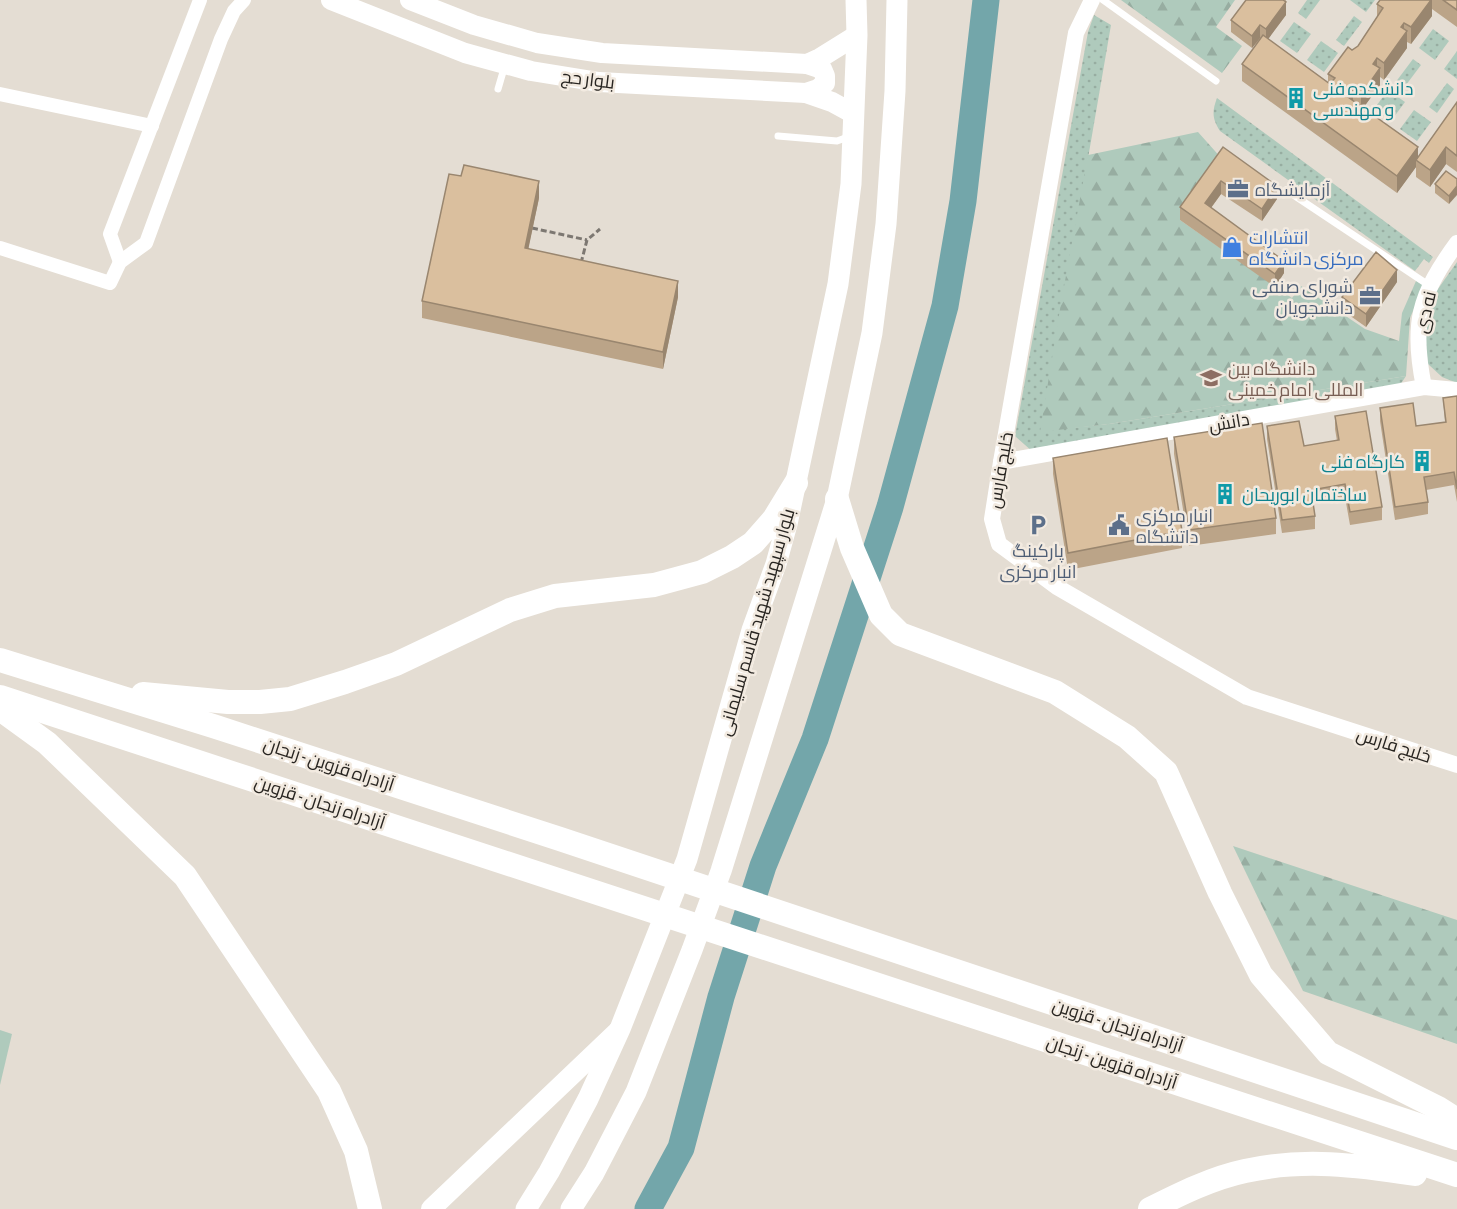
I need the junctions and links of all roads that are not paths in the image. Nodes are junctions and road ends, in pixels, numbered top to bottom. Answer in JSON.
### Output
{"nodes":[{"id":1,"x":200,"y":0,"type":"edge"},
{"id":2,"x":243,"y":0,"type":"edge"},
{"id":3,"x":331,"y":0,"type":"edge"},
{"id":4,"x":410,"y":0,"type":"edge"},
{"id":5,"x":856,"y":0,"type":"edge"},
{"id":6,"x":897,"y":0,"type":"edge"},
{"id":7,"x":1092,"y":0,"type":"edge"},
{"id":8,"x":1102,"y":0,"type":"edge"},
{"id":9,"x":857,"y":35,"type":"junction"},
{"id":10,"x":807,"y":64,"type":"junction"},
{"id":11,"x":505,"y":65,"type":"junction"},
{"id":12,"x":1216,"y":81,"type":"dead end"},
{"id":13,"x":498,"y":89,"type":"dead end"},
{"id":14,"x":806,"y":93,"type":"junction"},
{"id":15,"x":0,"y":94,"type":"edge"},
{"id":16,"x":854,"y":122,"type":"junction"},
{"id":17,"x":152,"y":126,"type":"junction"},
{"id":18,"x":778,"y":136,"type":"dead end"},
{"id":19,"x":1287,"y":190,"type":"dead end"},
{"id":20,"x":1457,"y":243,"type":"edge"},
{"id":21,"x":0,"y":248,"type":"edge"},
{"id":22,"x":120,"y":262,"type":"junction"},
{"id":23,"x":1430,"y":286,"type":"junction"},
{"id":24,"x":1424,"y":387,"type":"junction"},
{"id":25,"x":1457,"y":390,"type":"edge"},
{"id":26,"x":1001,"y":462,"type":"junction"},
{"id":27,"x":796,"y":483,"type":"junction"},
{"id":28,"x":837,"y":499,"type":"junction"},
{"id":29,"x":0,"y":660,"type":"edge"},
{"id":30,"x":91,"y":688,"type":"junction"},
{"id":31,"x":0,"y":696,"type":"edge"},
{"id":32,"x":0,"y":710,"type":"edge"},
{"id":33,"x":1457,"y":765,"type":"edge"},
{"id":34,"x":778,"y":913,"type":"joint"},
{"id":35,"x":767,"y":949,"type":"joint"},
{"id":36,"x":620,"y":1029,"type":"junction"},
{"id":37,"x":1457,"y":1120,"type":"edge"},
{"id":38,"x":1457,"y":1138,"type":"edge"},
{"id":39,"x":1457,"y":1175,"type":"edge"},
{"id":40,"x":1457,"y":1180,"type":"edge"},
{"id":41,"x":370,"y":1209,"type":"edge"},
{"id":42,"x":430,"y":1209,"type":"edge"},
{"id":43,"x":526,"y":1209,"type":"edge"},
{"id":44,"x":571,"y":1209,"type":"edge"},
{"id":45,"x":1150,"y":1209,"type":"edge"}],
"edges":[{"from":1,"to":17,"type":"street"},
{"from":2,"to":22,"type":"street"},
{"from":3,"to":11,"type":"main road","name":"بلوار حج"},
{"from":4,"to":10,"type":"main road","name":"بلوار حج"},
{"from":5,"to":9,"type":"main road","name":"بلوار سپهبد شهید قاسم سلیمانی"},
{"from":6,"to":28,"type":"main road"},
{"from":7,"to":26,"type":"street","name":"خلیج فارس"},
{"from":8,"to":12,"type":"lane"},
{"from":9,"to":10,"type":"main road"},
{"from":9,"to":16,"type":"main road","name":"بلوار سپهبد شهید قاسم سلیمانی"},
{"from":10,"to":14,"type":"main road"},
{"from":11,"to":13,"type":"lane"},
{"from":11,"to":14,"type":"main road","name":"بلوار حج"},
{"from":14,"to":16,"type":"main road","name":"بلوار حج"},
{"from":15,"to":17,"type":"street"},
{"from":16,"to":18,"type":"lane"},
{"from":16,"to":27,"type":"main road","name":"بلوار سپهبد شهید قاسم سلیمانی"},
{"from":17,"to":22,"type":"street"},
{"from":19,"to":23,"type":"lane"},
{"from":20,"to":23,"type":"street","name":"نه دی"},
{"from":21,"to":22,"type":"street"},
{"from":23,"to":24,"type":"street","name":"نه دی"},
{"from":24,"to":25,"type":"street","name":"دانش"},
{"from":24,"to":26,"type":"street","name":"دانش"},
{"from":26,"to":33,"type":"street","name":"خلیج فارس"},
{"from":27,"to":30,"type":"highway"},
{"from":27,"to":36,"type":"main road","name":"بلوار سپهبد شهید قاسم سلیمانی"},
{"from":28,"to":37,"type":"highway"},
{"from":28,"to":44,"type":"main road"},
{"from":29,"to":30,"type":"highway","name":"آزادراه قزوین - زنجان"},
{"from":30,"to":34,"type":"highway","name":"آزادراه قزوین - زنجان"},
{"from":31,"to":35,"type":"highway","name":"آزادراه زنجان - قزوین"},
{"from":32,"to":41,"type":"highway"},
{"from":34,"to":38,"type":"highway","name":"آزادراه زنجان - قزوین"},
{"from":35,"to":39,"type":"highway","name":"آزادراه قزوین - زنجان"},
{"from":36,"to":42,"type":"main road"},
{"from":36,"to":43,"type":"main road","name":"بلوار سپهبد شهید قاسم سلیمانی"},
{"from":40,"to":45,"type":"highway"}]}
